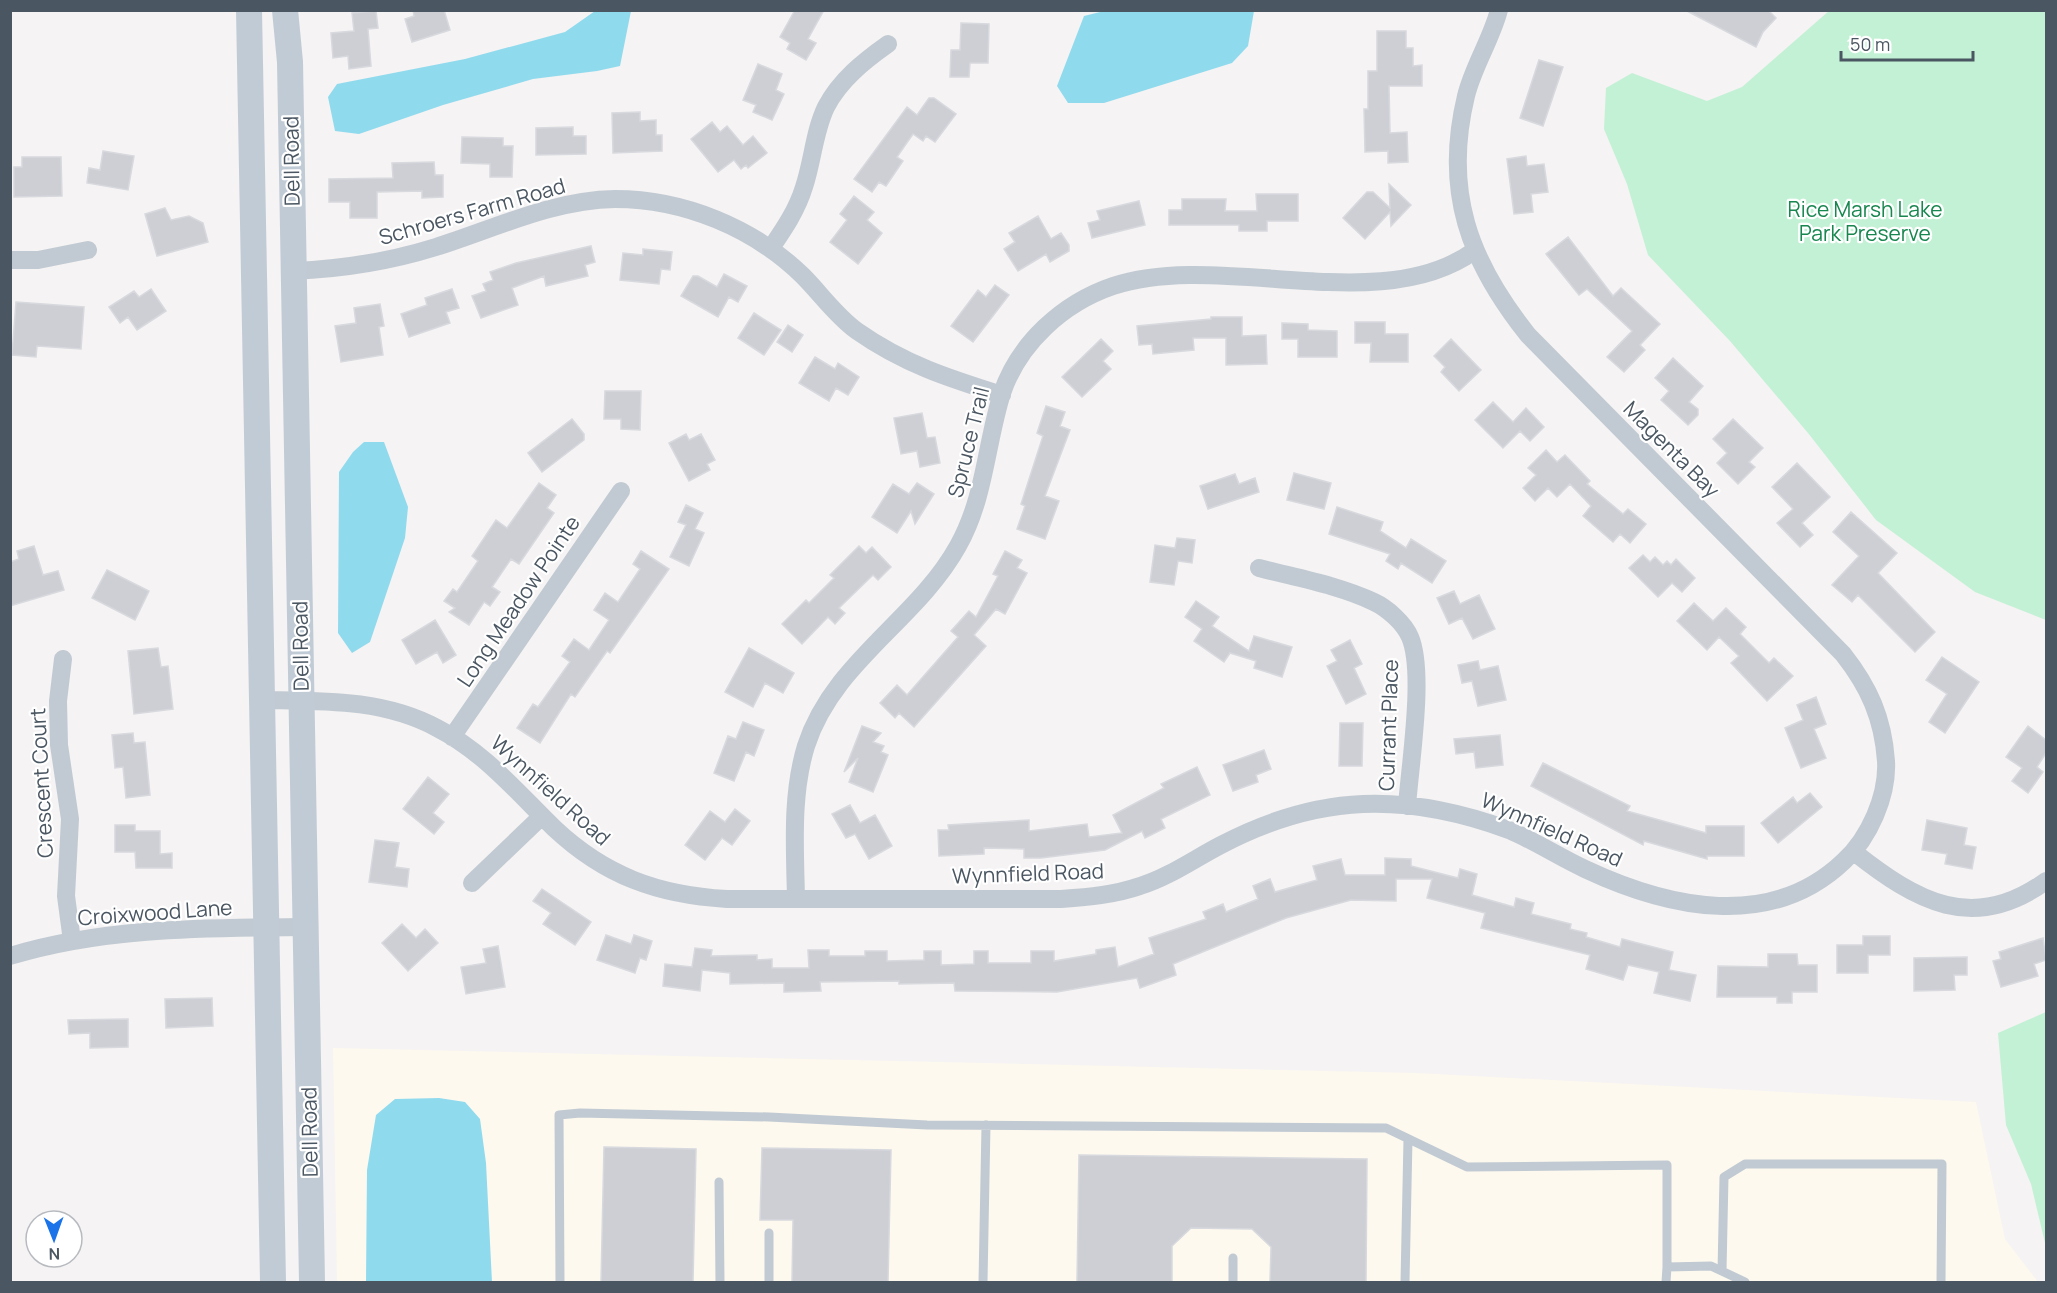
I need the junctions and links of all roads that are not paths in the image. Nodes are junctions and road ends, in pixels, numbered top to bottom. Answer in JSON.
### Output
{"nodes":[{"id":1,"x":249,"y":10,"type":"edge"},
{"id":2,"x":285,"y":10,"type":"edge"},
{"id":3,"x":1499,"y":10,"type":"edge"},
{"id":4,"x":888,"y":44,"type":"dead end"},
{"id":5,"x":771,"y":248,"type":"junction"},
{"id":6,"x":88,"y":250,"type":"dead end"},
{"id":7,"x":1474,"y":251,"type":"junction"},
{"id":8,"x":10,"y":260,"type":"edge"},
{"id":9,"x":293,"y":271,"type":"junction"},
{"id":10,"x":1002,"y":395,"type":"junction"},
{"id":11,"x":621,"y":491,"type":"dead end"},
{"id":12,"x":1259,"y":568,"type":"dead end"},
{"id":13,"x":63,"y":659,"type":"dead end"},
{"id":14,"x":264,"y":700,"type":"junction"},
{"id":15,"x":301,"y":700,"type":"junction"},
{"id":16,"x":452,"y":737,"type":"junction"},
{"id":17,"x":1407,"y":806,"type":"junction"},
{"id":18,"x":542,"y":816,"type":"junction"},
{"id":19,"x":1854,"y":852,"type":"junction"},
{"id":20,"x":2046,"y":881,"type":"edge"},
{"id":21,"x":472,"y":883,"type":"dead end"},
{"id":22,"x":1815,"y":884,"type":"joint"},
{"id":23,"x":796,"y":899,"type":"junction"},
{"id":24,"x":268,"y":927,"type":"junction"},
{"id":25,"x":304,"y":927,"type":"junction"},
{"id":26,"x":72,"y":941,"type":"junction"},
{"id":27,"x":10,"y":956,"type":"edge"},
{"id":28,"x":986,"y":1125,"type":"junction"},
{"id":29,"x":1408,"y":1139,"type":"junction"},
{"id":30,"x":719,"y":1182,"type":"dead end"},
{"id":31,"x":770,"y":1233,"type":"dead end"},
{"id":32,"x":1233,"y":1258,"type":"dead end"},
{"id":33,"x":1666,"y":1267,"type":"junction"},
{"id":34,"x":1722,"y":1271,"type":"junction"},
{"id":35,"x":273,"y":1282,"type":"edge"},
{"id":36,"x":312,"y":1282,"type":"edge"},
{"id":37,"x":560,"y":1282,"type":"edge"},
{"id":38,"x":720,"y":1282,"type":"edge"},
{"id":39,"x":769,"y":1282,"type":"edge"},
{"id":40,"x":983,"y":1282,"type":"edge"},
{"id":41,"x":1233,"y":1282,"type":"edge"},
{"id":42,"x":1405,"y":1282,"type":"edge"},
{"id":43,"x":1666,"y":1282,"type":"edge"},
{"id":44,"x":1745,"y":1282,"type":"edge"},
{"id":45,"x":1941,"y":1282,"type":"edge"}],
"edges":[{"from":1,"to":14,"type":"main road","name":"Dell Road"},
{"from":2,"to":9,"type":"main road","name":"Dell Road"},
{"from":3,"to":7,"type":"street","name":"Magenta Bay"},
{"from":4,"to":5,"type":"street"},
{"from":5,"to":9,"type":"street","name":"Schroers Farm Road"},
{"from":5,"to":10,"type":"street","name":"Schroers Farm Road"},
{"from":6,"to":8,"type":"street"},
{"from":7,"to":10,"type":"street","name":"Spruce Trail"},
{"from":7,"to":19,"type":"street","name":"Magenta Bay"},
{"from":9,"to":15,"type":"main road","name":"Dell Road"},
{"from":10,"to":23,"type":"street","name":"Spruce Trail"},
{"from":11,"to":16,"type":"street","name":"Long Meadow Pointe"},
{"from":12,"to":17,"type":"street","name":"Currant Place"},
{"from":13,"to":26,"type":"street","name":"Crescent Court"},
{"from":14,"to":15,"type":"street","name":"Wynnfield Road"},
{"from":14,"to":24,"type":"main road","name":"Dell Road"},
{"from":15,"to":16,"type":"street","name":"Wynnfield Road"},
{"from":15,"to":25,"type":"main road","name":"Dell Road"},
{"from":16,"to":18,"type":"street","name":"Wynnfield Road"},
{"from":17,"to":22,"type":"street","name":"Wynnfield Road"},
{"from":17,"to":23,"type":"street","name":"Wynnfield Road"},
{"from":18,"to":21,"type":"street"},
{"from":18,"to":23,"type":"street","name":"Wynnfield Road"},
{"from":19,"to":20,"type":"street"},
{"from":19,"to":22,"type":"street","name":"Magenta Bay"},
{"from":24,"to":25,"type":"street","name":"Croixwood Lane"},
{"from":24,"to":26,"type":"street","name":"Croixwood Lane"},
{"from":24,"to":35,"type":"main road","name":"Dell Road"},
{"from":25,"to":36,"type":"main road","name":"Dell Road"},
{"from":26,"to":27,"type":"street","name":"Croixwood Lane"},
{"from":28,"to":29,"type":"lane"},
{"from":28,"to":37,"type":"lane"},
{"from":28,"to":40,"type":"lane"},
{"from":29,"to":33,"type":"lane"},
{"from":29,"to":42,"type":"lane"},
{"from":30,"to":38,"type":"lane"},
{"from":31,"to":39,"type":"lane"},
{"from":32,"to":41,"type":"lane"},
{"from":33,"to":34,"type":"lane"},
{"from":33,"to":43,"type":"lane"},
{"from":34,"to":44,"type":"lane"},
{"from":34,"to":45,"type":"lane"}]}
